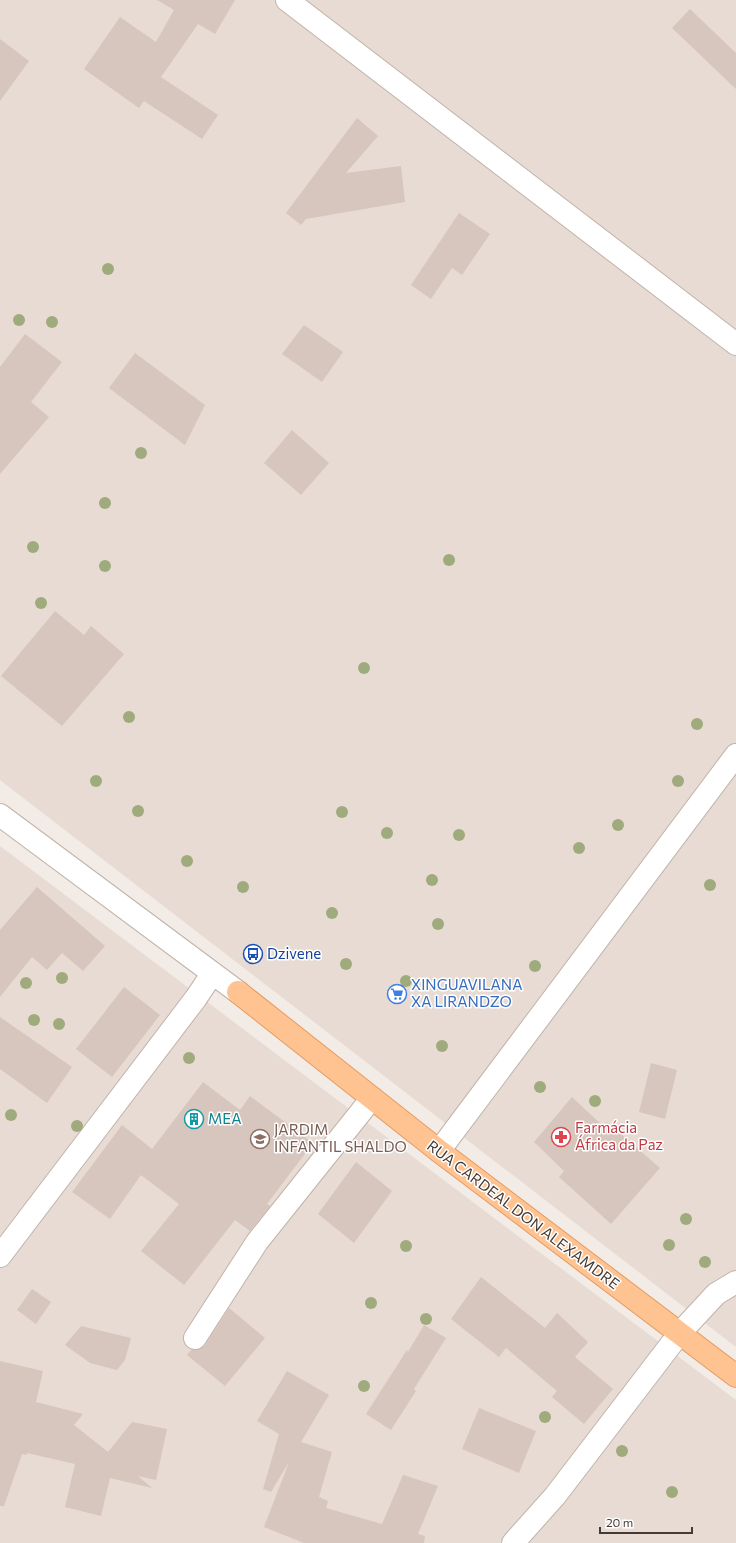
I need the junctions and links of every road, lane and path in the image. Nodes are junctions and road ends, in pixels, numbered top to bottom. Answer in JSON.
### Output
{"nodes":[{"id":1,"x":287,"y":0,"type":"edge"},
{"id":2,"x":736,"y":344,"type":"edge"},
{"id":3,"x":736,"y":755,"type":"edge"},
{"id":4,"x":0,"y":815,"type":"edge"},
{"id":5,"x":212,"y":974,"type":"junction"},
{"id":6,"x":238,"y":992,"type":"joint"},
{"id":7,"x":372,"y":1098,"type":"junction"},
{"id":8,"x":439,"y":1151,"type":"junction"},
{"id":9,"x":0,"y":1256,"type":"edge"},
{"id":10,"x":736,"y":1282,"type":"edge"},
{"id":11,"x":679,"y":1334,"type":"junction"},
{"id":12,"x":195,"y":1338,"type":"dead end"},
{"id":13,"x":736,"y":1376,"type":"edge"},
{"id":14,"x":514,"y":1543,"type":"edge"}],
"edges":[{"from":1,"to":2,"type":"street"},
{"from":3,"to":8,"type":"street"},
{"from":4,"to":5,"type":"street"},
{"from":5,"to":6,"type":"street"},
{"from":5,"to":9,"type":"street"},
{"from":6,"to":7,"type":"main road","name":"RUA CARDEAL DON ALEXAMDRE"},
{"from":7,"to":8,"type":"main road","name":"RUA CARDEAL DON ALEXAMDRE"},
{"from":7,"to":12,"type":"street"},
{"from":8,"to":11,"type":"main road","name":"RUA CARDEAL DON ALEXAMDRE"},
{"from":10,"to":11,"type":"street"},
{"from":11,"to":13,"type":"main road","name":"RUA CARDEAL DON ALEXAMDRE"},
{"from":11,"to":14,"type":"street"}]}
